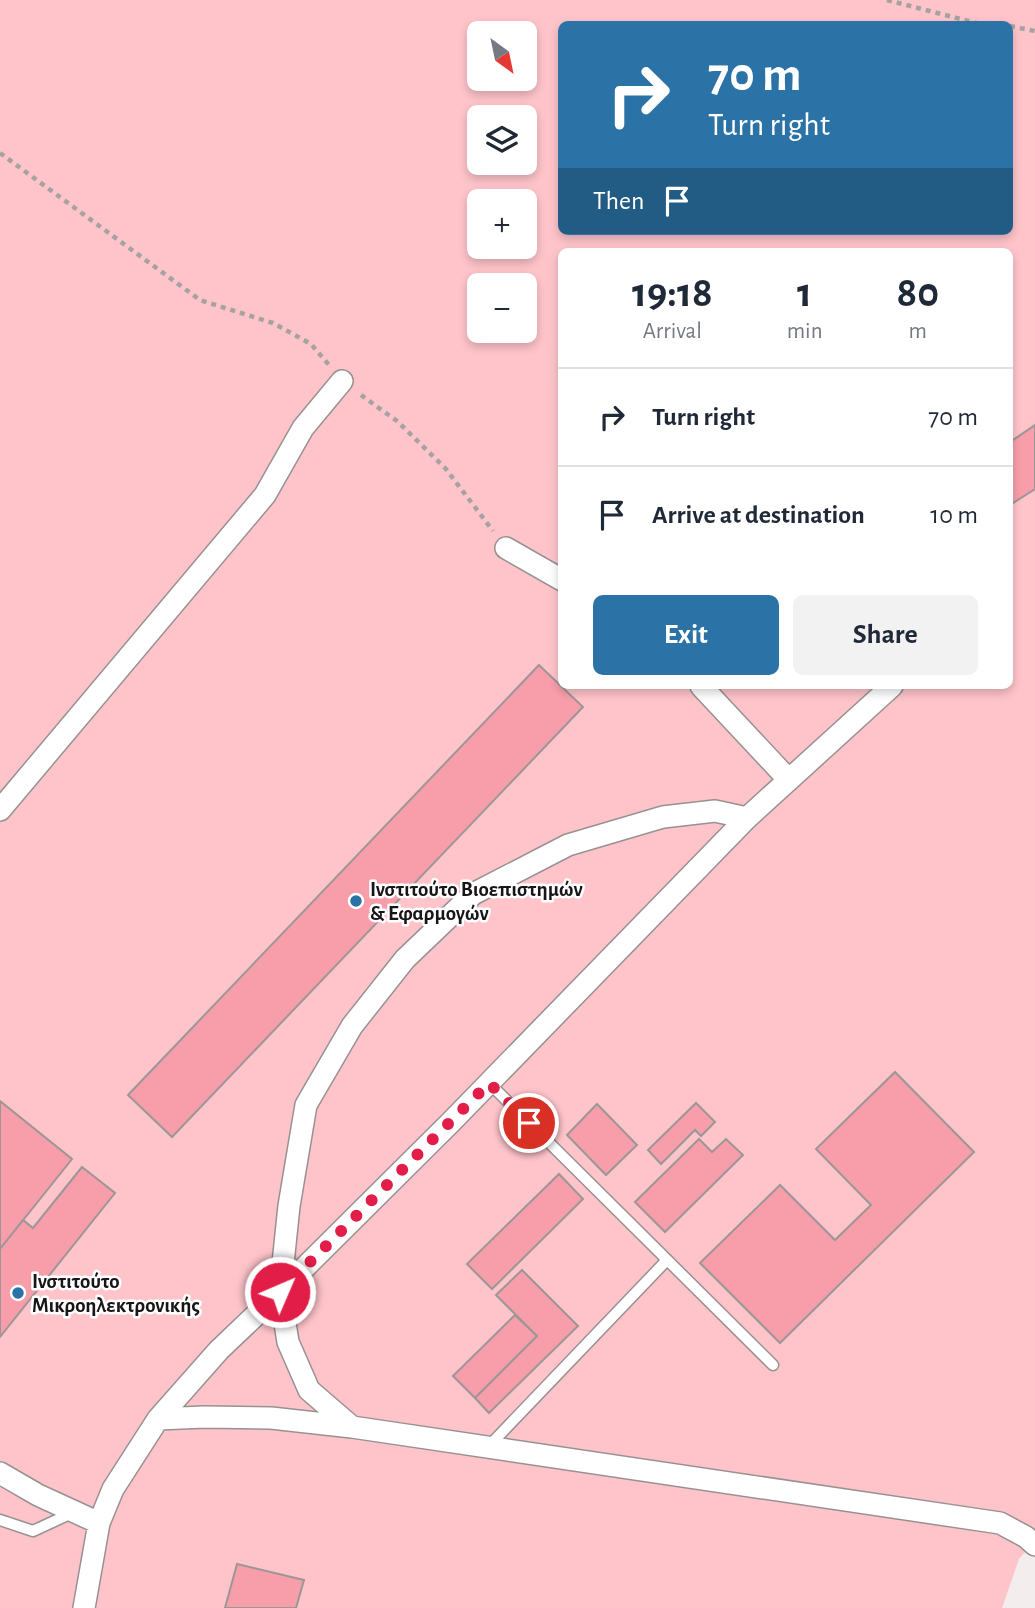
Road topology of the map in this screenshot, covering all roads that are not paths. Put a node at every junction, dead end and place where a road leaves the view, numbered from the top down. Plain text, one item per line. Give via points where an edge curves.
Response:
1 (342, 381) road end
2 (506, 548) road end
3 (558, 578) edge
4 (704, 689) edge
5 (889, 689) edge
6 (788, 779) junction
7 (0, 810) edge
8 (747, 818) junction
9 (489, 1083) junction
10 (667, 1261) junction
11 (280, 1292) junction
12 (773, 1365) dead end
13 (159, 1419) junction
14 (352, 1427) junction
15 (487, 1448) junction
16 (0, 1473) edge
17 (74, 1512) junction
18 (0, 1520) edge
19 (99, 1523) junction
20 (1035, 1545) edge
21 (84, 1608) edge

1 - 7 street via 303,428 265,495
2 - 3 street
4 - 6 street
5 - 6 street
6 - 8 street
8 - 9 street
8 - 11 street via 715,811 663,817 568,845 473,894 405,959 352,1026 306,1105
9 - 10 lane
9 - 11 street
10 - 12 lane
10 - 15 lane
11 - 13 street via 219,1350
11 - 14 street via 288,1342 309,1390
13 - 14 street via 271,1418
13 - 19 street via 113,1489
14 - 15 street
15 - 20 street via 1000,1524
16 - 17 street
17 - 18 lane via 33,1531
17 - 19 street
19 - 21 street

